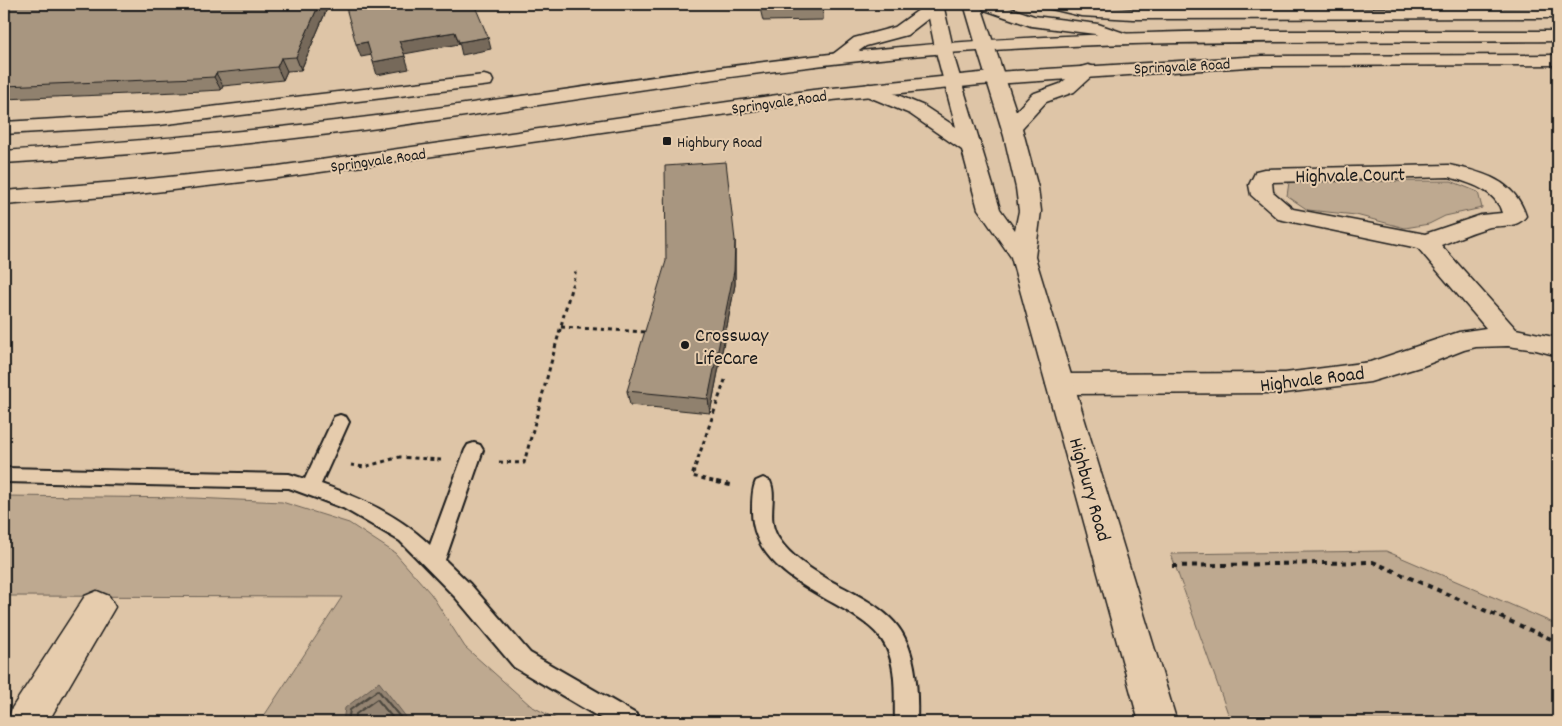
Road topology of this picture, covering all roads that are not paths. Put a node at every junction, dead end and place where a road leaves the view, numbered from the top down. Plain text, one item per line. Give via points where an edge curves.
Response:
1 (972, 4) edge
2 (984, 4) edge
3 (1049, 4) edge
4 (935, 5) edge
5 (1558, 13) edge
6 (1558, 36) edge
7 (1124, 39) junction
8 (985, 45) junction
9 (944, 48) junction
10 (837, 58) junction
11 (1558, 60) edge
12 (1088, 71) junction
13 (996, 78) junction
14 (484, 81) dead end
15 (954, 82) junction
16 (869, 90) junction
17 (4, 128) edge
18 (1011, 128) junction
19 (972, 147) junction
20 (4, 157) edge
21 (4, 198) edge
22 (1426, 242) junction
23 (1024, 257) junction
24 (1508, 337) junction
25 (1558, 347) edge
26 (1060, 384) junction
27 (340, 422) dead end
28 (474, 450) dead end
29 (4, 475) edge
30 (763, 486) road end
31 (310, 488) junction
32 (434, 562) junction
33 (97, 607) dead end
34 (26, 722) edge
35 (628, 722) edge
36 (906, 722) edge
37 (1158, 722) edge

1 - 8 main road, Highbury Road
2 - 7 main road via 1031,21 1098,29
3 - 5 main road via 1133,14
4 - 9 main road, Highbury Road
4 - 10 main road via 901,31 860,42
6 - 7 main road, Springvale Road
7 - 8 main road, Springvale Road
8 - 9 main road, Springvale Road
8 - 13 main road, Highbury Road
9 - 10 main road, Springvale Road
9 - 15 main road, Highbury Road
10 - 20 main road, Springvale Road via 344,126
11 - 12 main road, Springvale Road via 1296,60
12 - 13 main road, Springvale Road
12 - 18 main road via 1066,88 1039,98
13 - 15 main road, Springvale Road
13 - 18 main road, Highbury Road
14 - 17 main road via 159,119
15 - 16 main road, Springvale Road
15 - 19 main road, Highbury Road
16 - 19 main road via 917,110
16 - 21 main road, Springvale Road via 278,172
18 - 23 main road, Highbury Road via 1030,211
19 - 23 main road, Highbury Road via 989,209
22 - 22 main road, Highvale Court via 1286,214 1262,195 1260,185 1264,176 1449,171 1485,181 1514,206 1515,216 1489,220
22 - 24 main road
23 - 26 main road, Highbury Road
24 - 25 main road, Highvale Road
24 - 26 main road, Highvale Road via 1460,341 1370,372 1314,381 1255,385
26 - 37 main road, Highbury Road
27 - 31 lane
28 - 32 lane
29 - 31 lane via 289,481
30 - 36 lane via 765,530 776,551 794,568 877,619 894,638 906,686
31 - 32 lane via 350,502 407,535
32 - 35 lane via 522,660
33 - 34 main road

